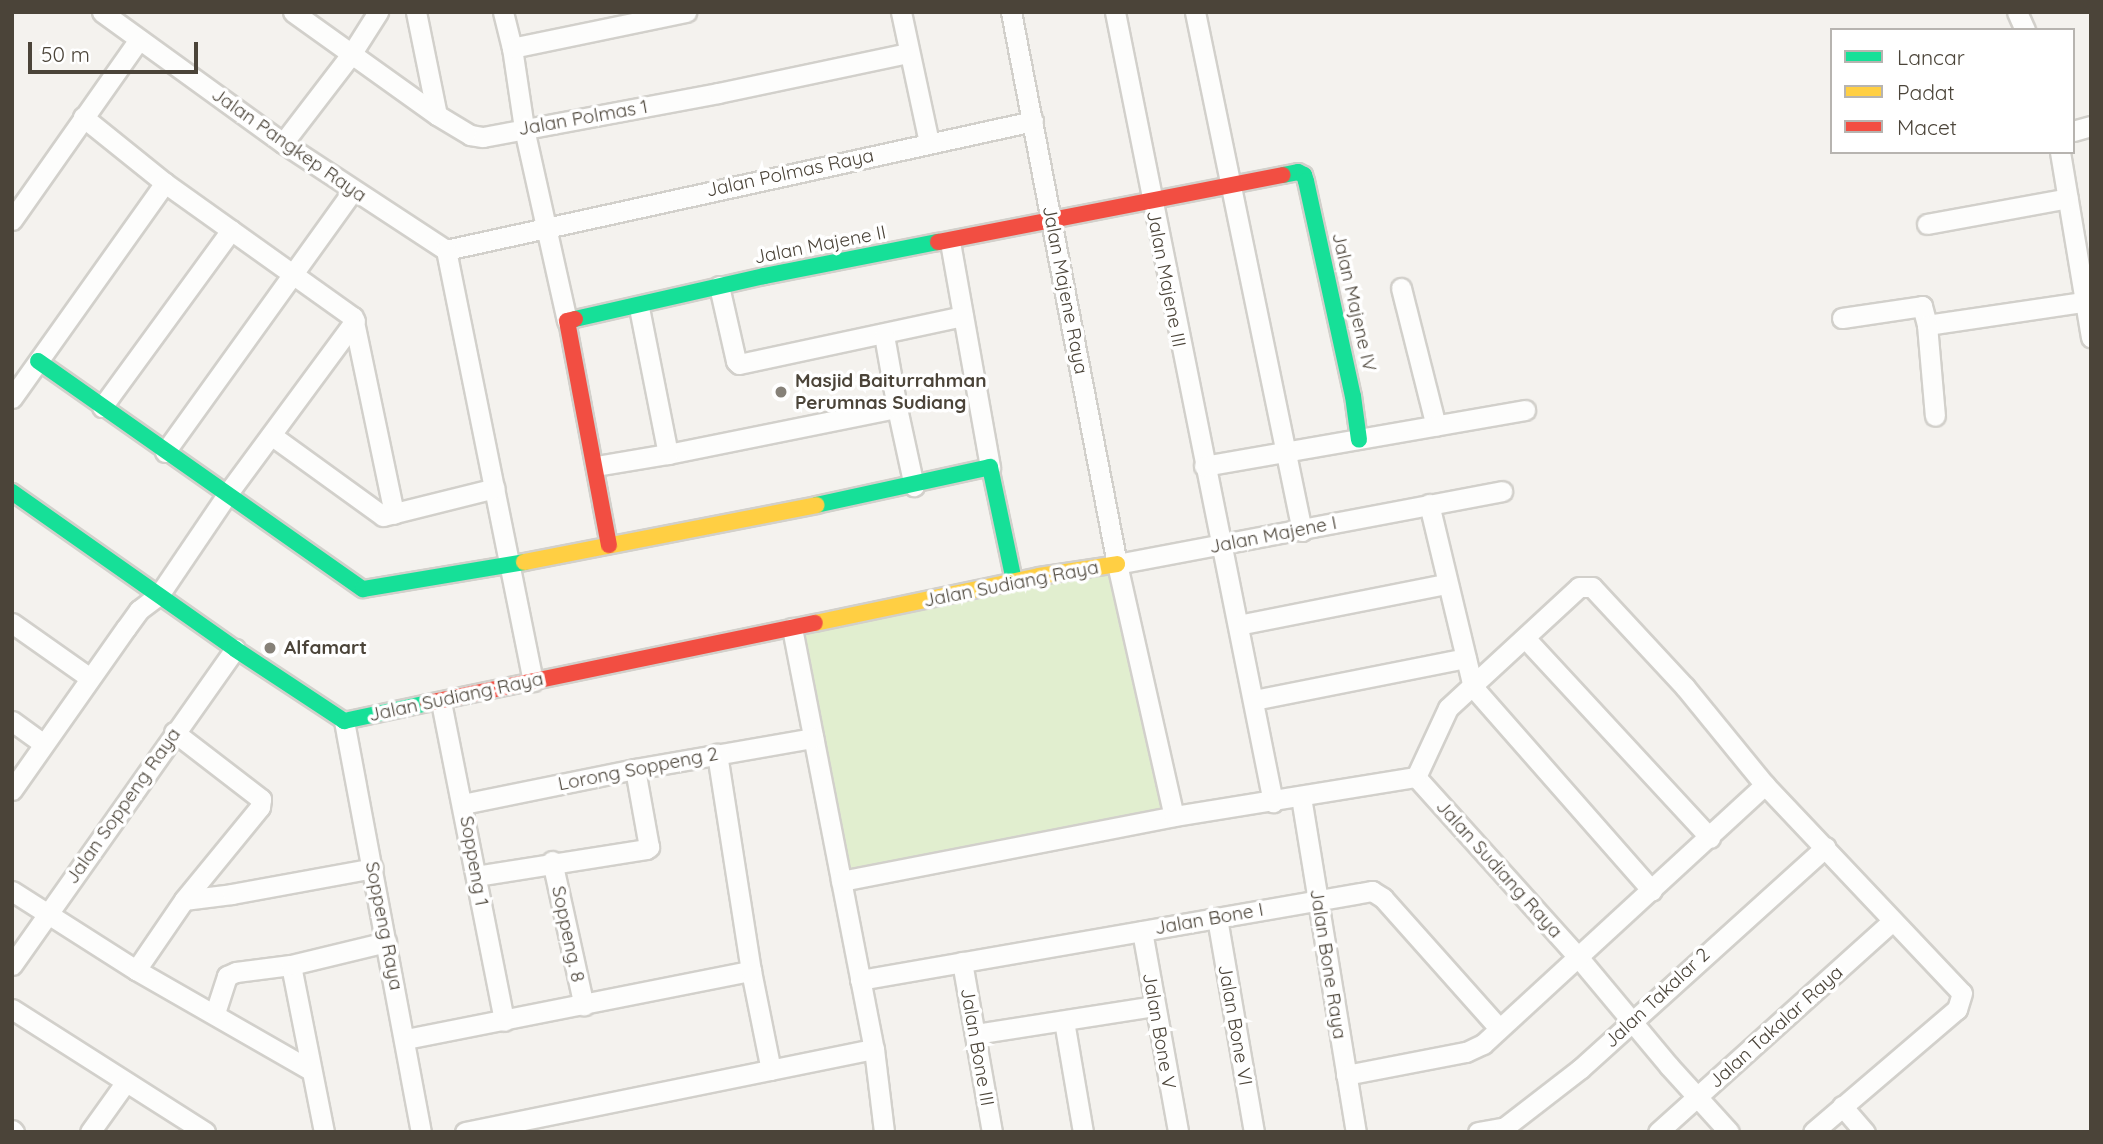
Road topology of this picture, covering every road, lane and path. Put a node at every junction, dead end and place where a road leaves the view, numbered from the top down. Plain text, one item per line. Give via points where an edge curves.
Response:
1 (102, 12) edge
2 (293, 12) edge
3 (378, 12) edge
4 (416, 12) edge
5 (503, 12) edge
6 (686, 12) edge
7 (901, 12) edge
8 (1115, 12) edge
9 (1195, 12) edge
10 (2017, 12) edge
11 (1012, 15) edge
12 (2024, 28) edge
13 (139, 39) junction
14 (512, 48) junction
15 (352, 53) junction
16 (907, 53) junction
17 (438, 115) junction
18 (83, 117) junction
19 (1033, 121) junction
20 (524, 128) junction
21 (283, 143) junction
22 (929, 143) junction
23 (2060, 154) edge
24 (1304, 175) joint
25 (165, 183) junction
26 (1231, 186) junction
27 (353, 190) junction
28 (2067, 198) junction
29 (1150, 200) junction
30 (1051, 219) junction
31 (12, 220) edge
32 (1927, 224) dead end
33 (546, 226) junction
34 (232, 230) junction
35 (950, 242) junction
36 (446, 250) junction
37 (293, 272) junction
38 (719, 286) junction
39 (1401, 288) dead end
40 (2083, 302) junction
41 (639, 307) junction
42 (962, 316) junction
43 (1842, 318) dead end
44 (355, 321) junction
45 (567, 321) junction
46 (1927, 325) junction
47 (884, 335) junction
48 (2091, 337) edge
49 (38, 361) junction
50 (12, 398) edge
51 (102, 407) junction
52 (897, 408) junction
53 (1525, 410) dead end
54 (1935, 416) dead end
55 (1436, 426) junction
56 (271, 435) junction
57 (1360, 440) junction
58 (165, 452) junction
59 (668, 454) junction
60 (1284, 454) junction
61 (1204, 466) junction
62 (596, 467) junction
63 (990, 467) junction
64 (914, 486) junction
65 (495, 488) junction
66 (1502, 491) dead end
67 (12, 492) edge
68 (228, 494) junction
69 (1429, 505) junction
70 (394, 514) junction
71 (1302, 531) junction
72 (609, 545) junction
73 (1219, 545) junction
74 (511, 564) junction
75 (1116, 564) junction
76 (1014, 581) junction
77 (1448, 590) junction
78 (159, 595) junction
79 (12, 623) edge
80 (1238, 625) junction
81 (792, 628) junction
82 (1526, 639) junction
83 (235, 649) junction
84 (1466, 659) junction
85 (90, 678) junction
86 (533, 681) junction
87 (1473, 687) junction
88 (1254, 700) junction
89 (441, 702) junction
90 (12, 721) edge
91 (344, 721) junction
92 (174, 732) junction
93 (813, 738) junction
94 (44, 744) junction
95 (717, 754) junction
96 (635, 769) junction
97 (1416, 777) junction
98 (1765, 785) junction
99 (12, 790) edge
100 (1301, 797) junction
101 (1273, 802) junction
102 (463, 804) junction
103 (1174, 816) junction
104 (1710, 838) junction
105 (1826, 847) junction
106 (552, 862) junction
107 (373, 868) junction
108 (476, 876) junction
109 (841, 881) junction
110 (12, 891) edge
111 (1652, 891) junction
112 (184, 900) junction
113 (1318, 900) junction
114 (48, 914) junction
115 (1216, 918) junction
116 (1892, 921) junction
117 (1142, 931) junction
118 (386, 942) junction
119 (1578, 957) junction
120 (962, 962) junction
121 (12, 965) edge
122 (291, 965) junction
123 (136, 970) junction
124 (751, 971) junction
125 (860, 980) junction
126 (583, 1006) junction
127 (1154, 1006) junction
128 (12, 1009) edge
129 (215, 1013) junction
130 (504, 1021) junction
131 (1063, 1021) junction
132 (1632, 1022) junction
133 (1499, 1028) junction
134 (976, 1034) junction
135 (406, 1039) junction
136 (874, 1049) junction
137 (309, 1069) junction
138 (771, 1070) junction
139 (1346, 1075) junction
140 (125, 1083) junction
141 (1700, 1097) junction
142 (1842, 1107) junction
143 (90, 1132) edge
144 (205, 1132) edge
145 (324, 1132) edge
146 (421, 1132) edge
147 (465, 1132) edge
148 (884, 1132) edge
149 (992, 1132) edge
150 (1083, 1132) edge
151 (1178, 1132) edge
152 (1254, 1132) edge
153 (1356, 1132) edge
154 (1478, 1132) edge
155 (1658, 1132) edge
156 (1729, 1132) edge
157 (1813, 1132) edge
158 (1865, 1132) edge

1 - 13 street, Jalan Pangkep Raya
2 - 15 street, Jalan Polmas 1
3 - 15 street
4 - 17 street
5 - 14 street
6 - 14 street
7 - 16 street
8 - 29 street, Jalan Majene III
9 - 26 street
10 - 12 street
11 - 19 street, Jalan Majene Raya
13 - 18 street
13 - 21 street, Jalan Pangkep Raya
14 - 20 street
15 - 17 street, Jalan Polmas 1
15 - 21 street
16 - 20 street, Jalan Polmas 1
16 - 22 street
17 - 20 street, Jalan Polmas 1 via 470,135 483,137
18 - 25 street
18 - 31 street
19 - 22 street, Jalan Polmas Raya
19 - 30 street, Jalan Majene Raya
20 - 33 street
21 - 27 street, Jalan Pangkep Raya
22 - 33 street, Jalan Polmas Raya
23 - 28 street
24 - 26 street, Jalan Majene II via 1298,172
24 - 57 street, Jalan Majene IV
25 - 34 street
25 - 49 street
26 - 29 street, Jalan Majene II
26 - 60 street
27 - 36 street, Jalan Pangkep Raya
27 - 37 street
28 - 32 street
28 - 40 street
29 - 30 street, Jalan Majene II
29 - 61 street, Jalan Majene III
30 - 35 street, Jalan Majene II
30 - 75 street, Jalan Majene Raya
33 - 36 street, Jalan Polmas Raya
33 - 45 street
34 - 37 street
34 - 51 street
35 - 38 street, Jalan Majene II
35 - 42 street
36 - 65 street
37 - 44 street
37 - 58 street
38 - 41 street, Jalan Majene II
38 - 47 street via 739,364
39 - 55 street
40 - 46 street
40 - 48 street
41 - 45 street, Jalan Majene II
41 - 59 street
42 - 47 street
42 - 63 street
43 - 46 street via 1922,306
44 - 56 street
44 - 70 street
45 - 62 street
46 - 54 street
47 - 52 street
49 - 50 street
49 - 51 street
51 - 58 street
52 - 59 street
52 - 64 street
53 - 55 street
55 - 57 street
56 - 68 street
56 - 70 street via 383,516
57 - 60 street
58 - 68 street
59 - 62 street
60 - 61 street
60 - 71 street
61 - 73 street, Jalan Majene III
62 - 72 street
63 - 64 street
63 - 76 street
64 - 72 street
65 - 70 street
65 - 74 street
66 - 69 street, Jalan Majene I
67 - 78 street, Jalan Sudiang Raya
68 - 74 street via 363,589
68 - 78 street
69 - 71 street, Jalan Majene I
69 - 77 street
71 - 73 street, Jalan Majene I
72 - 74 street
73 - 75 street, Jalan Majene I
73 - 80 street, Jalan Majene III
74 - 86 street
75 - 76 street, Jalan Sudiang Raya
75 - 103 street, Jalan Sudiang Raya
76 - 81 street, Jalan Sudiang Raya
77 - 80 street
77 - 84 street
78 - 83 street, Jalan Sudiang Raya
78 - 85 street via 139,610
79 - 85 street
80 - 88 street, Jalan Majene III
81 - 86 street, Jalan Sudiang Raya
81 - 93 street
82 - 87 street
82 - 98 street via 1579,587 1592,587 1685,687
82 - 104 street
83 - 91 street, Jalan Sudiang Raya
83 - 92 street, Jalan Soppeng Raya
84 - 87 street
84 - 88 street
85 - 94 street
86 - 89 street, Jalan Sudiang Raya
87 - 97 street via 1443,715
87 - 111 street
88 - 101 street, Jalan Majene III
89 - 91 street, Jalan Sudiang Raya
89 - 102 street, Soppeng 1
90 - 94 street
91 - 107 street, Soppeng Raya
92 - 112 street via 261,799 260,807
92 - 114 street, Jalan Soppeng Raya
93 - 95 street, Lorong Soppeng 2
93 - 109 street
94 - 99 street
95 - 96 street, Lorong Soppeng 2
95 - 124 street
96 - 102 street, Lorong Soppeng 2
96 - 106 street via 649,846
97 - 100 street
97 - 119 street, Jalan Sudiang Raya
98 - 104 street
98 - 105 street
100 - 101 street
100 - 113 street, Jalan Bone Raya
101 - 103 street
102 - 108 street, Soppeng 1
103 - 109 street
104 - 111 street
105 - 116 street
105 - 132 street, Jalan Takalar 2
106 - 108 street
106 - 126 street, Soppeng. 8
107 - 112 street
107 - 118 street, Soppeng Raya
108 - 130 street, Soppeng 1
109 - 125 street
110 - 114 street
111 - 119 street
112 - 123 street
113 - 115 street, Jalan Bone I
113 - 133 street, Jalan Bone I via 1376,891
113 - 139 street, Jalan Bone Raya
114 - 121 street, Jalan Soppeng Raya
114 - 123 street
115 - 117 street, Jalan Bone I
115 - 152 street, Jalan Bone VI
116 - 141 street, Jalan Takalar Raya
116 - 142 street via 1962,993 1961,1000 1957,1009
117 - 120 street, Jalan Bone I
117 - 127 street, Jalan Bone V
118 - 122 street
118 - 135 street, Soppeng Raya
119 - 132 street, Jalan Sudiang Raya
119 - 133 street
120 - 125 street, Jalan Bone I
120 - 134 street, Jalan Bone III
122 - 129 street via 227,976
122 - 137 street
123 - 129 street
124 - 126 street
124 - 138 street
125 - 136 street
126 - 130 street
127 - 131 street
127 - 151 street, Jalan Bone V
128 - 140 street
129 - 137 street
130 - 135 street
131 - 134 street
131 - 150 street
132 - 141 street, Jalan Sudiang Raya
132 - 154 street, Jalan Takalar 2 via 1517,1119 1505,1127
133 - 139 street via 1475,1049
134 - 149 street, Jalan Bone III
135 - 146 street, Soppeng Raya
136 - 138 street
136 - 148 street
137 - 145 street
138 - 147 street
139 - 153 street, Jalan Bone Raya
140 - 143 street
140 - 144 street
141 - 155 street, Jalan Takalar Raya
141 - 156 street, Jalan Sudiang Raya
142 - 157 street
142 - 158 street

